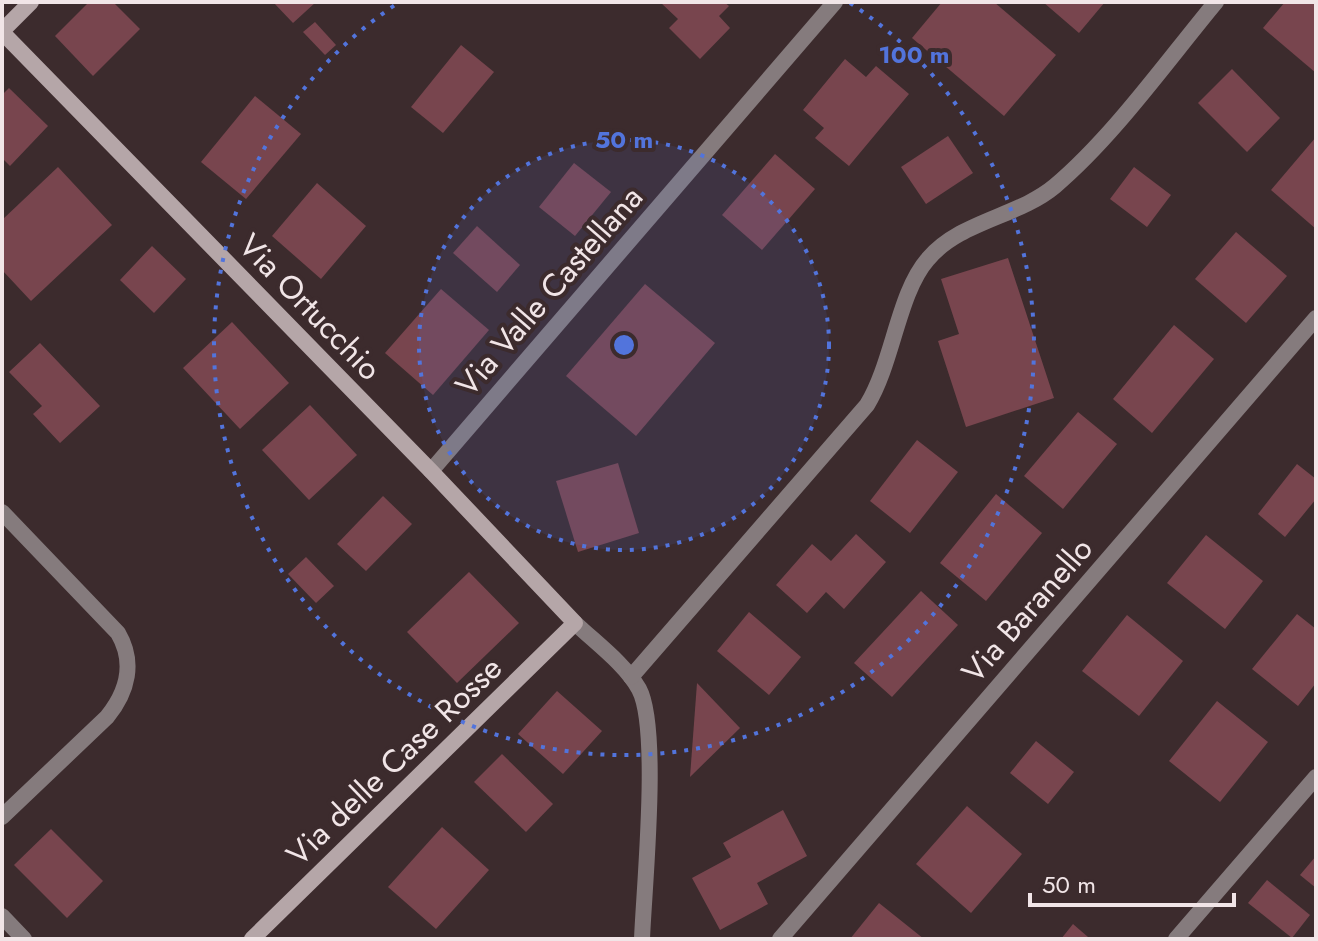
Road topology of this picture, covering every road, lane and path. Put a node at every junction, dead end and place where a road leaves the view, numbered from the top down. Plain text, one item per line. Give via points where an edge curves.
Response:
1 (31, 2) edge
2 (835, 2) edge
3 (1216, 2) edge
4 (2, 31) edge
5 (1316, 318) edge
6 (431, 471) junction
7 (2, 512) edge
8 (575, 623) junction
9 (631, 677) junction
10 (1316, 777) edge
11 (2, 817) edge
12 (2, 916) edge
13 (24, 939) edge
14 (252, 939) edge
15 (642, 939) edge
16 (780, 939) edge
17 (1176, 939) edge

1 - 4 street
2 - 6 street, Via Valle Castellana
3 - 9 street via 1055,185 956,237 928,258 867,405
4 - 6 street, Via Ortucchio
5 - 16 street, Via Baranello
6 - 8 street, Via Ortucchio
7 - 11 street via 112,625 128,657 127,682 115,707
8 - 9 street
8 - 14 street, Via delle Case Rosse
9 - 15 street via 649,716
10 - 17 street
12 - 13 street

